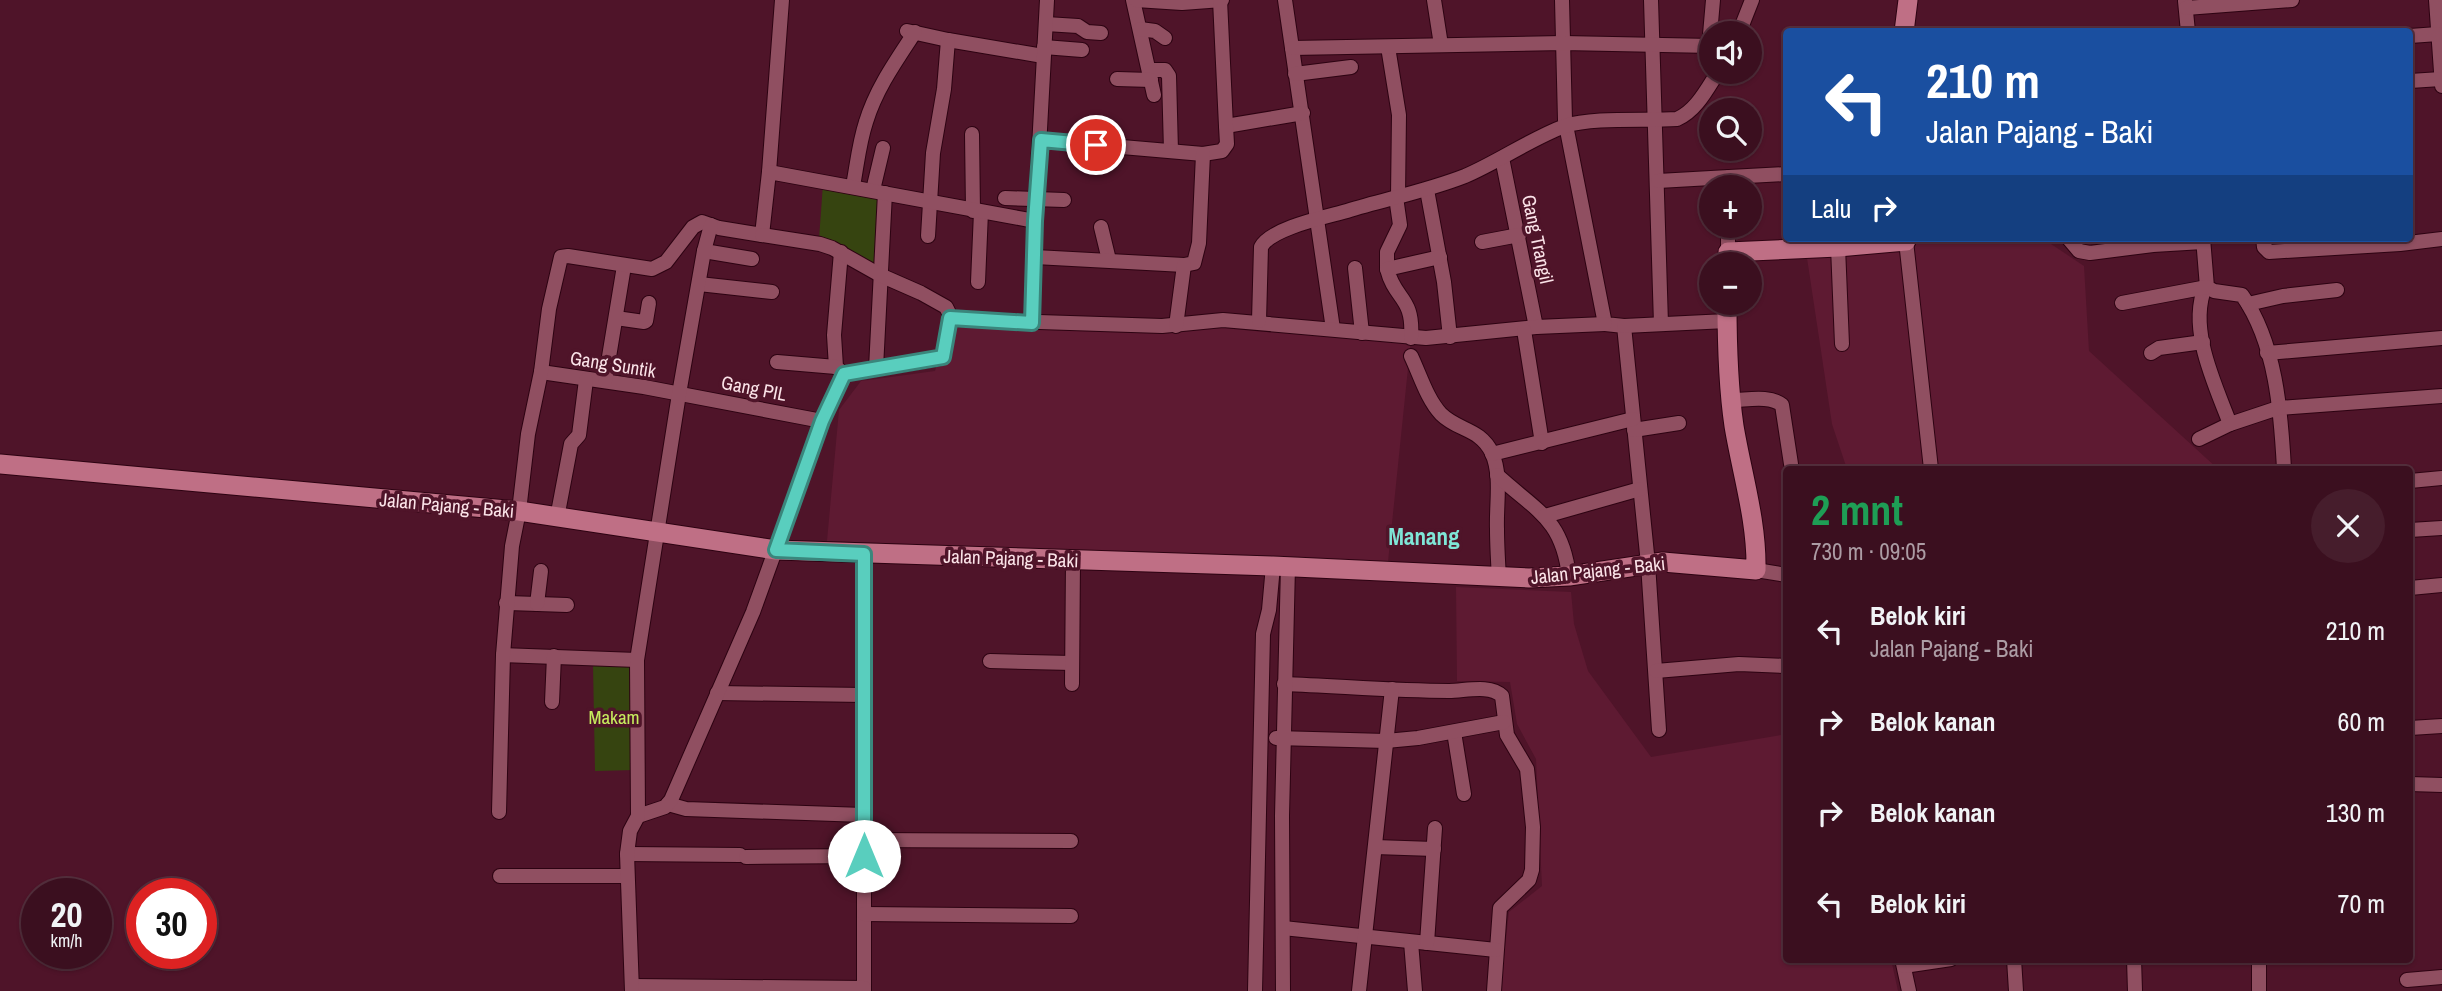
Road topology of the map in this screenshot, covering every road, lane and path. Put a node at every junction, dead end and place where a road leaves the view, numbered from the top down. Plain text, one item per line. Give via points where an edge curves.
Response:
1 (782, 0) edge
2 (1047, 0) edge
3 (1135, 0) edge
4 (1221, 0) edge
5 (1285, 0) edge
6 (1434, 0) edge
7 (1562, 0) edge
8 (1651, 0) edge
9 (1713, 0) edge
10 (1752, 0) edge
11 (1908, 0) edge
12 (2292, 0) edge
13 (2436, 0) edge
14 (1170, 1) edge
15 (2185, 4) edge
16 (1712, 21) edge
17 (1744, 21) edge
18 (1046, 24) junction
19 (1904, 28) edge
20 (2188, 28) edge
21 (1140, 29) junction
22 (2439, 32) edge
23 (1101, 33) dead end
24 (2413, 36) edge
25 (1165, 38) dead end
26 (947, 40) junction
27 (1563, 43) junction
28 (1441, 45) junction
29 (1652, 46) junction
30 (1699, 46) edge
31 (1388, 47) junction
32 (1292, 48) junction
33 (1082, 50) dead end
34 (1043, 51) junction
35 (1351, 67) dead end
36 (1295, 74) junction
37 (1150, 75) junction
38 (1117, 79) dead end
39 (2441, 79) edge
40 (2413, 81) edge
41 (1709, 84) edge
42 (2442, 86) edge
43 (1154, 95) dead end
44 (1303, 113) junction
45 (1654, 121) junction
46 (1565, 123) junction
47 (1226, 126) junction
48 (972, 134) dead end
49 (1041, 140) junction
50 (883, 148) dead end
51 (1171, 151) junction
52 (1203, 154) junction
53 (1502, 158) junction
54 (769, 172) junction
55 (1783, 175) edge
56 (1762, 177) edge
57 (1658, 181) junction
58 (1699, 182) edge
59 (853, 186) junction
60 (1427, 190) junction
61 (879, 192) junction
62 (1398, 193) junction
63 (1005, 198) dead end
64 (1064, 200) dead end
65 (1037, 201) junction
66 (930, 203) junction
67 (977, 211) junction
68 (1318, 219) junction
69 (1035, 221) junction
70 (711, 225) junction
71 (1101, 227) dead end
72 (762, 235) junction
73 (1519, 235) junction
74 (928, 236) dead end
75 (2442, 239) edge
76 (2413, 240) edge
77 (1482, 242) dead end
78 (1887, 242) edge
79 (1906, 242) edge
80 (2071, 242) edge
81 (2183, 242) edge
82 (2203, 242) edge
83 (2263, 242) edge
84 (2354, 242) edge
85 (1802, 244) edge
86 (2307, 244) edge
87 (1838, 247) junction
88 (704, 251) junction
89 (841, 252) junction
90 (1760, 252) edge
91 (1035, 257) junction
92 (1440, 257) junction
93 (752, 259) dead end
94 (1109, 260) junction
95 (624, 265) junction
96 (1184, 265) junction
97 (1355, 268) dead end
98 (1387, 269) junction
99 (880, 275) junction
100 (978, 282) dead end
101 (699, 284) junction
102 (2206, 287) junction
103 (2337, 290) dead end
104 (772, 292) dead end
105 (649, 303) dead end
106 (2122, 303) dead end
107 (2248, 304) junction
108 (1710, 315) edge
109 (1727, 315) edge
110 (616, 317) junction
111 (950, 318) junction
112 (1259, 321) junction
113 (1032, 323) junction
114 (1605, 324) junction
115 (1661, 324) junction
116 (1176, 326) junction
117 (1624, 326) junction
118 (1530, 328) junction
119 (1333, 329) junction
120 (1362, 333) junction
121 (1450, 337) junction
122 (1411, 338) junction
123 (2442, 338) edge
124 (2203, 342) junction
125 (1842, 344) dead end
126 (2151, 353) dead end
127 (2267, 353) junction
128 (1411, 356) dead end
129 (777, 362) dead end
130 (876, 368) junction
131 (840, 370) junction
132 (541, 372) junction
133 (586, 380) junction
134 (605, 381) junction
135 (679, 394) junction
136 (2442, 396) edge
137 (1732, 400) junction
138 (2278, 408) junction
139 (822, 421) junction
140 (1679, 423) dead end
141 (2231, 424) junction
142 (1634, 425) junction
143 (2199, 439) dead end
144 (1542, 443) junction
145 (1492, 453) junction
146 (0, 464) edge
147 (1791, 464) dead end
148 (1931, 466) edge
149 (2284, 466) edge
150 (1497, 475) junction
151 (2442, 478) edge
152 (2413, 481) edge
153 (1640, 489) junction
154 (515, 510) junction
155 (1545, 516) junction
156 (556, 518) junction
157 (2442, 527) edge
158 (2413, 530) edge
159 (657, 533) junction
160 (776, 550) junction
161 (864, 554) junction
162 (1073, 560) junction
163 (1648, 564) junction
164 (1281, 566) junction
165 (1755, 570) junction
166 (541, 571) dead end
167 (1783, 575) edge
168 (1569, 576) junction
169 (1499, 578) junction
170 (2442, 585) edge
171 (2413, 588) edge
172 (506, 604) junction
173 (537, 604) junction
174 (567, 605) dead end
175 (503, 655) junction
176 (554, 656) junction
177 (637, 660) junction
178 (990, 661) dead end
179 (1072, 663) junction
180 (1783, 666) edge
181 (1656, 671) junction
182 (1072, 684) dead end
183 (1284, 684) junction
184 (1392, 689) junction
185 (717, 694) junction
186 (864, 695) junction
187 (552, 702) dead end
188 (1504, 722) junction
189 (2442, 726) edge
190 (2413, 728) edge
191 (1659, 730) dead end
192 (1454, 732) junction
193 (1262, 738) junction
194 (1283, 738) junction
195 (1386, 741) junction
196 (2413, 784) edge
197 (2442, 785) edge
198 (1464, 794) dead end
199 (668, 804) junction
200 (499, 812) dead end
201 (864, 815) junction
202 (638, 816) junction
203 (1435, 828) dead end
204 (864, 840) junction
205 (1072, 841) dead end
206 (1375, 846) junction
207 (1434, 849) junction
208 (627, 854) junction
209 (864, 856) junction
210 (500, 876) dead end
211 (627, 876) junction
212 (1259, 911) junction
213 (864, 914) junction
214 (1071, 916) dead end
215 (1283, 923) junction
216 (1365, 937) junction
217 (1411, 942) junction
218 (1427, 943) junction
219 (1496, 950) junction
220 (1903, 963) edge
221 (2014, 963) edge
222 (2134, 963) edge
223 (2259, 963) edge
224 (2442, 977) edge
225 (2407, 980) dead end
226 (632, 988) edge
227 (864, 990) edge
228 (2013, 990) edge
229 (1255, 991) edge
230 (1283, 991) edge
231 (1359, 991) edge
232 (1415, 991) edge
233 (1494, 991) edge
234 (1909, 991) edge
235 (2135, 991) edge
236 (2259, 991) edge

1 - 54 street
2 - 18 street
3 - 14 street
3 - 21 street
4 - 14 street
4 - 47 street
5 - 32 street
6 - 28 street
7 - 27 street
8 - 29 street
9 - 16 street
10 - 17 street
11 - 19 main road
12 - 15 street
13 - 22 street
15 - 20 street
18 - 23 street
18 - 34 street
21 - 25 street
21 - 37 street
22 - 24 street
22 - 39 street
26 - 34 street
26 - 59 street via 910,31 865,123
26 - 66 street
27 - 28 street
27 - 29 street
27 - 46 street
28 - 31 street
29 - 30 street
29 - 45 street
31 - 32 street
31 - 62 street via 1399,115
32 - 36 street
33 - 34 street
34 - 49 street
35 - 36 street
36 - 44 street
37 - 38 street
37 - 43 street
37 - 51 street via 1165,70 1169,76
39 - 40 street
39 - 42 street
41 - 45 street via 1685,116
44 - 47 street
44 - 68 street
45 - 46 street
45 - 57 street
46 - 53 street
46 - 114 street
47 - 52 street via 1224,149
48 - 67 street
49 - 51 street
49 - 65 street
50 - 61 street
51 - 52 street
52 - 96 street via 1198,253 1194,263
53 - 60 street
53 - 73 street, Gang Trangil
54 - 59 street
54 - 72 street
55 - 56 street
57 - 58 street
57 - 115 street
59 - 61 street
60 - 62 street
60 - 92 street
61 - 66 street
61 - 99 street
62 - 68 street
62 - 98 street via 1400,225 1387,253
63 - 65 street
64 - 65 street
65 - 69 street
66 - 67 street
66 - 74 street
67 - 69 street
67 - 100 street
68 - 112 street via 1264,241
68 - 119 street
69 - 91 street
70 - 72 street
70 - 88 street
70 - 95 street via 693,226 659,267
71 - 94 street
72 - 89 street
73 - 77 street
73 - 118 street, Gang Trangil
75 - 76 street
78 - 87 main road
79 - 148 street
80 - 81 street via 2079,251 2091,253
82 - 102 street
83 - 86 street via 2269,252
84 - 86 street
85 - 87 main road
85 - 90 main road
87 - 125 street
88 - 93 street
88 - 101 street
89 - 99 street
89 - 131 street via 835,323
91 - 94 street
91 - 113 street
92 - 98 street
92 - 121 street
94 - 96 street
95 - 110 street
95 - 132 street via 568,256 560,259
96 - 116 street
97 - 120 street
98 - 122 street via 1409,307
99 - 111 street via 946,307
99 - 130 street
101 - 104 street
101 - 135 street
102 - 106 street
102 - 107 street via 2242,295
102 - 124 street via 2199,307
103 - 107 street
105 - 110 street via 644,323
107 - 127 street
108 - 115 street
109 - 137 main road
110 - 134 street
111 - 113 street
111 - 130 street via 943,357
112 - 116 street via 1213,320
112 - 119 street
113 - 116 street
114 - 117 street
114 - 118 street
115 - 117 street
117 - 142 street
118 - 121 street
118 - 144 street, Gang Trangil
119 - 120 street
120 - 122 street
121 - 122 street
123 - 127 street
124 - 126 street
124 - 141 street
127 - 138 street
128 - 145 street via 1442,415 1475,433
129 - 131 street
130 - 131 street
131 - 139 street
132 - 133 street, Gang Suntik
132 - 154 street
133 - 134 street, Gang Suntik
133 - 156 street via 579,435 571,444
134 - 135 street, Gang Suntik
135 - 139 street, Gang PIL
135 - 159 street
136 - 138 street
137 - 147 street via 1769,399 1783,405
137 - 165 main road via 1752,516
138 - 141 street
138 - 149 street
139 - 160 street
140 - 142 street
141 - 143 street
142 - 144 street
142 - 153 street
144 - 145 street
145 - 150 street
146 - 154 main road, Jalan Pajang - Baki
150 - 155 street
150 - 169 street
151 - 152 street
153 - 155 street
153 - 163 street
154 - 156 main road, Jalan Pajang - Baki
154 - 172 street
155 - 168 street via 1562,542
156 - 159 main road, Jalan Pajang - Baki
157 - 158 street
159 - 160 main road, Jalan Pajang - Baki
159 - 177 street
160 - 161 main road, Jalan Pajang - Baki
160 - 185 street
161 - 162 main road, Jalan Pajang - Baki
161 - 186 street
162 - 164 main road, Jalan Pajang - Baki
162 - 179 street
163 - 165 main road, Jalan Pajang - Baki
163 - 168 main road, Jalan Pajang - Baki
163 - 181 street
164 - 169 main road, Jalan Pajang - Baki
164 - 183 street
164 - 193 street via 1263,634
165 - 167 street
166 - 173 street
168 - 169 main road, Jalan Pajang - Baki
170 - 171 street
172 - 173 street
172 - 175 street
173 - 174 street
175 - 176 street
175 - 200 street
176 - 177 street
176 - 187 street
177 - 202 street
178 - 179 street
179 - 182 street
180 - 181 street via 1740,664
181 - 191 street
183 - 184 street
183 - 194 street
184 - 188 street via 1500,692
184 - 195 street
185 - 186 street
185 - 199 street
186 - 201 street
188 - 192 street
188 - 219 street via 1527,769 1533,857 1529,880 1500,908
189 - 190 street
192 - 195 street
192 - 198 street
193 - 194 street
193 - 212 street
194 - 195 street
194 - 215 street
195 - 206 street
196 - 197 street
199 - 201 street via 686,809
199 - 202 street
201 - 204 street
202 - 208 street via 630,831
203 - 207 street
204 - 205 street
204 - 209 street
206 - 207 street
206 - 216 street
207 - 218 street
208 - 209 street
208 - 211 street
209 - 213 street
210 - 211 street
211 - 226 street
212 - 215 street
212 - 229 street
213 - 214 street
213 - 227 street
215 - 216 street
215 - 230 street
216 - 217 street
216 - 231 street
217 - 218 street
217 - 232 street
218 - 219 street
219 - 233 street
220 - 234 street
221 - 228 street
222 - 235 street
223 - 236 street
224 - 225 street
226 - 227 street

